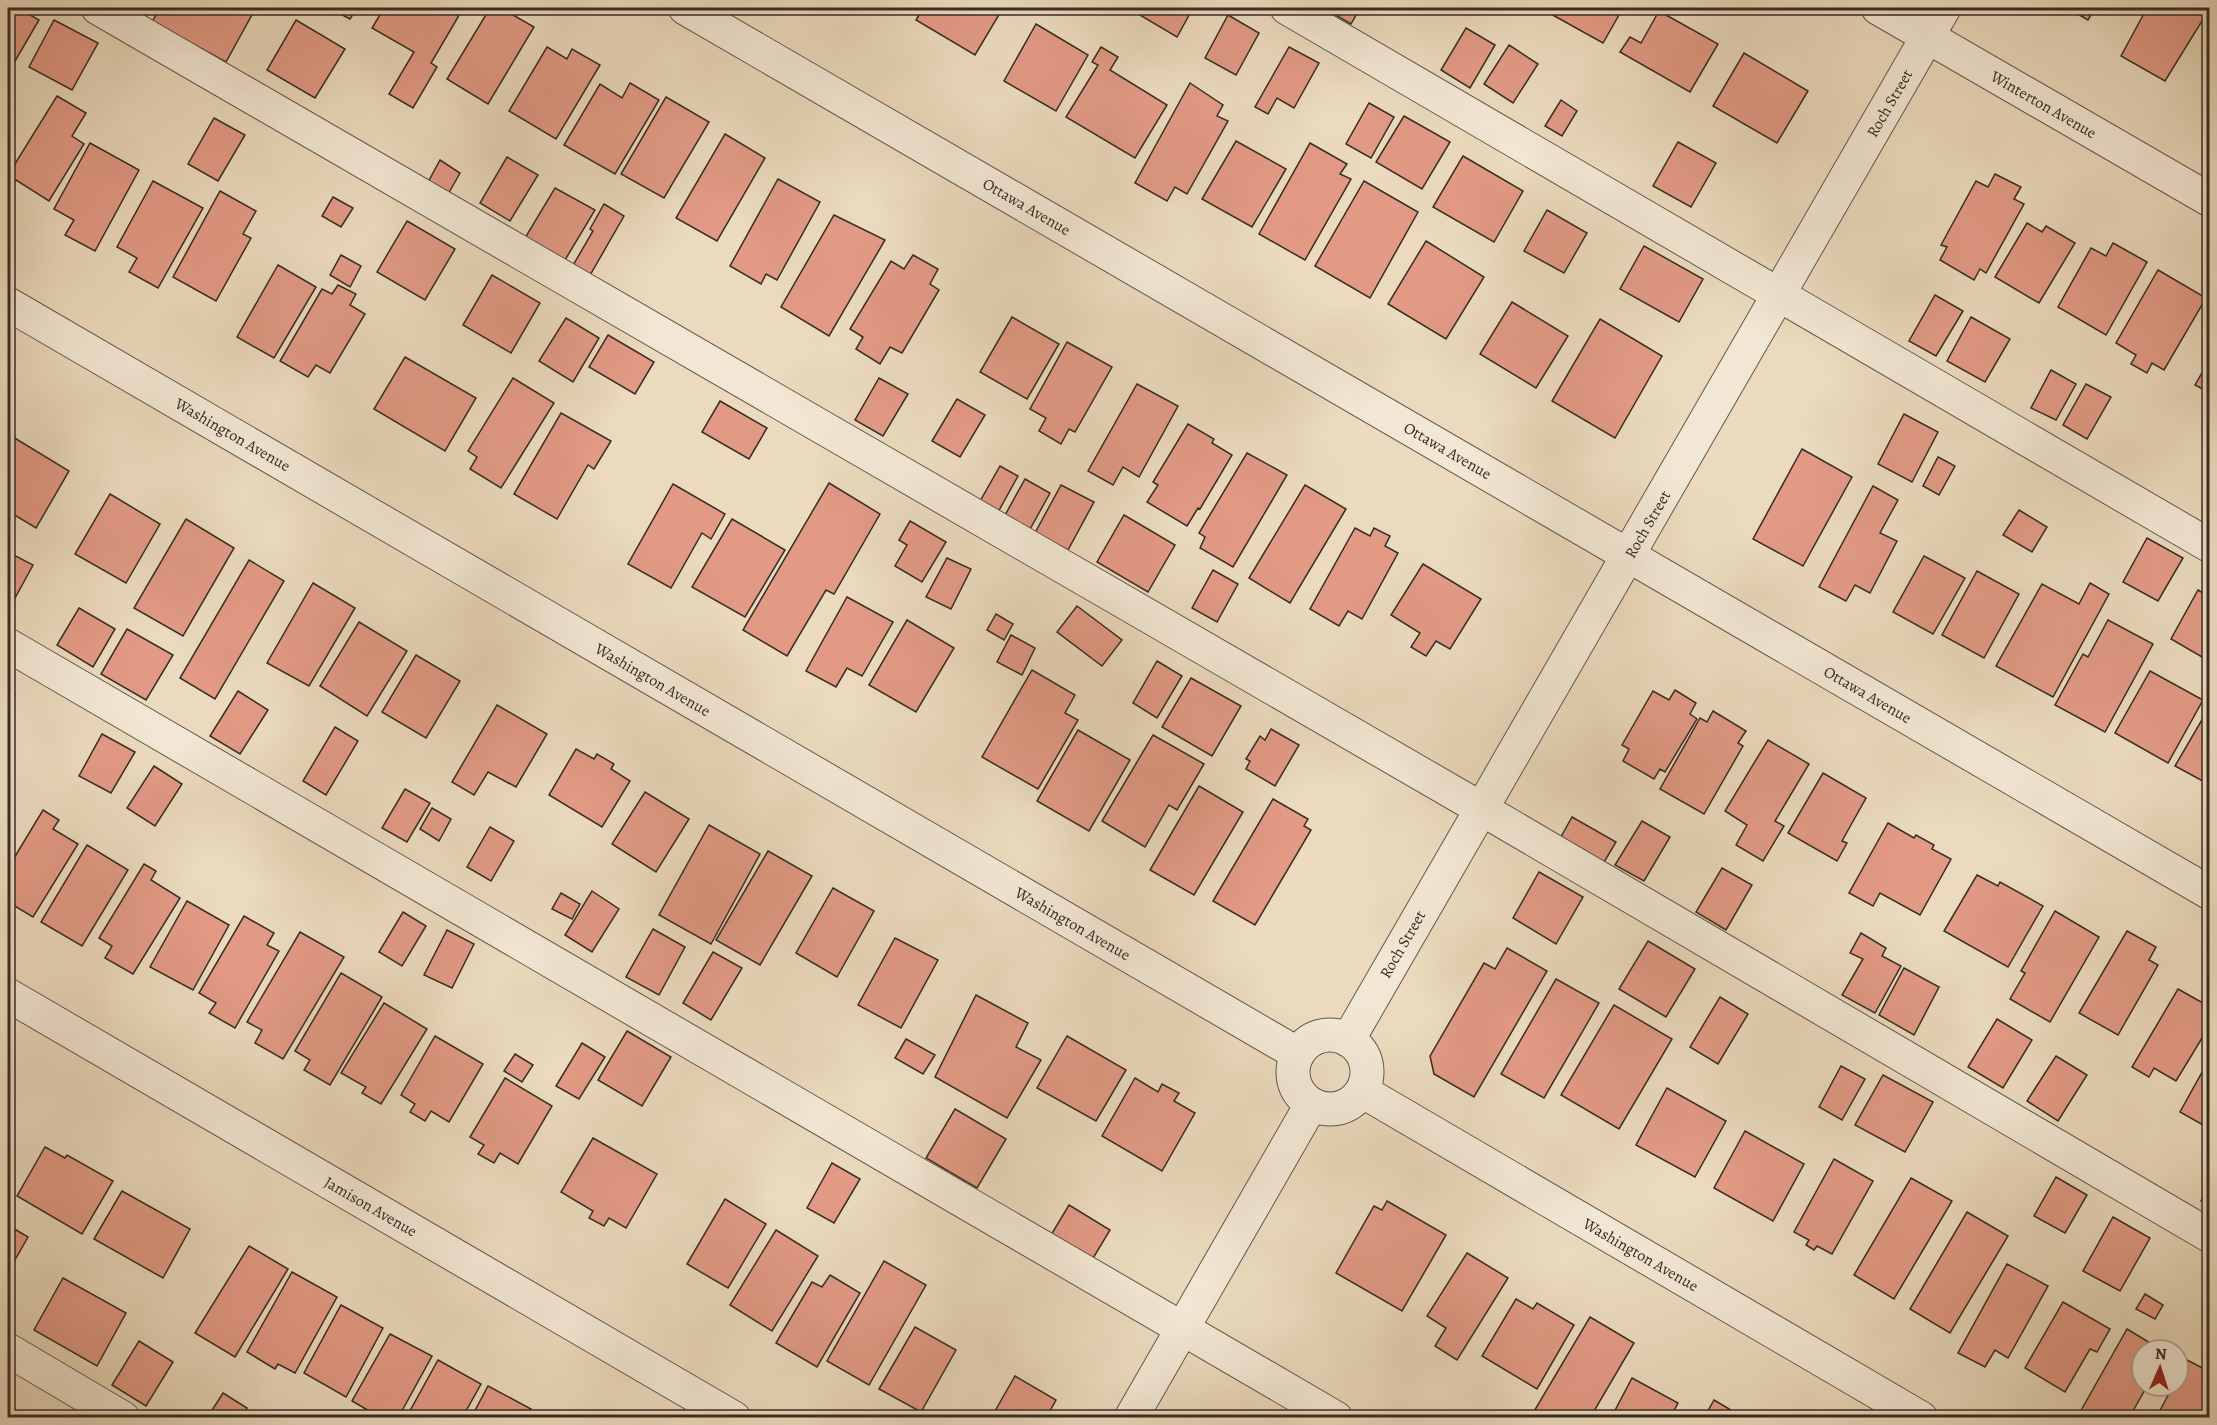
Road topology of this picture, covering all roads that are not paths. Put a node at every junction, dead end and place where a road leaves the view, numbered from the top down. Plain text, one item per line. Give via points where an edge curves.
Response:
1 (98, 8) edge
2 (685, 8) edge
3 (1287, 8) edge
4 (1878, 8) edge
5 (1944, 8) edge
6 (1927, 36) junction
7 (2210, 200) edge
8 (1779, 294) junction
9 (8, 304) edge
10 (2210, 546) edge
11 (1629, 556) junction
12 (8, 645) edge
13 (1480, 808) junction
14 (2210, 893) edge
15 (8, 995) edge
16 (1348, 1040) junction
17 (1298, 1054) junction
18 (1362, 1091) junction
19 (1311, 1105) junction
20 (2210, 1236) edge
21 (1183, 1328) junction
22 (8, 1350) edge
23 (123, 1418) edge
24 (734, 1418) edge
25 (1131, 1418) edge
26 (1336, 1418) edge
27 (1921, 1418) edge

1 - 13 street
2 - 11 street, Ottawa Avenue
3 - 8 street
4 - 6 street, Winterton Avenue
5 - 6 street, Roch Street
6 - 7 street, Winterton Avenue
6 - 8 street, Roch Street
8 - 10 street
8 - 11 street, Roch Street
9 - 17 street, Washington Avenue
11 - 13 street, Roch Street
11 - 14 street, Ottawa Avenue
12 - 21 street
13 - 16 street, Roch Street
13 - 20 street
15 - 24 street, Jamison Avenue
16 - 17 street via 1332,1035 1316,1038
16 - 18 street via 1360,1052 1366,1066
17 - 19 street via 1293,1069 1295,1086
18 - 19 street via 1350,1103 1335,1108
18 - 27 street, Washington Avenue
19 - 21 street
21 - 25 street
21 - 26 street
22 - 23 street

